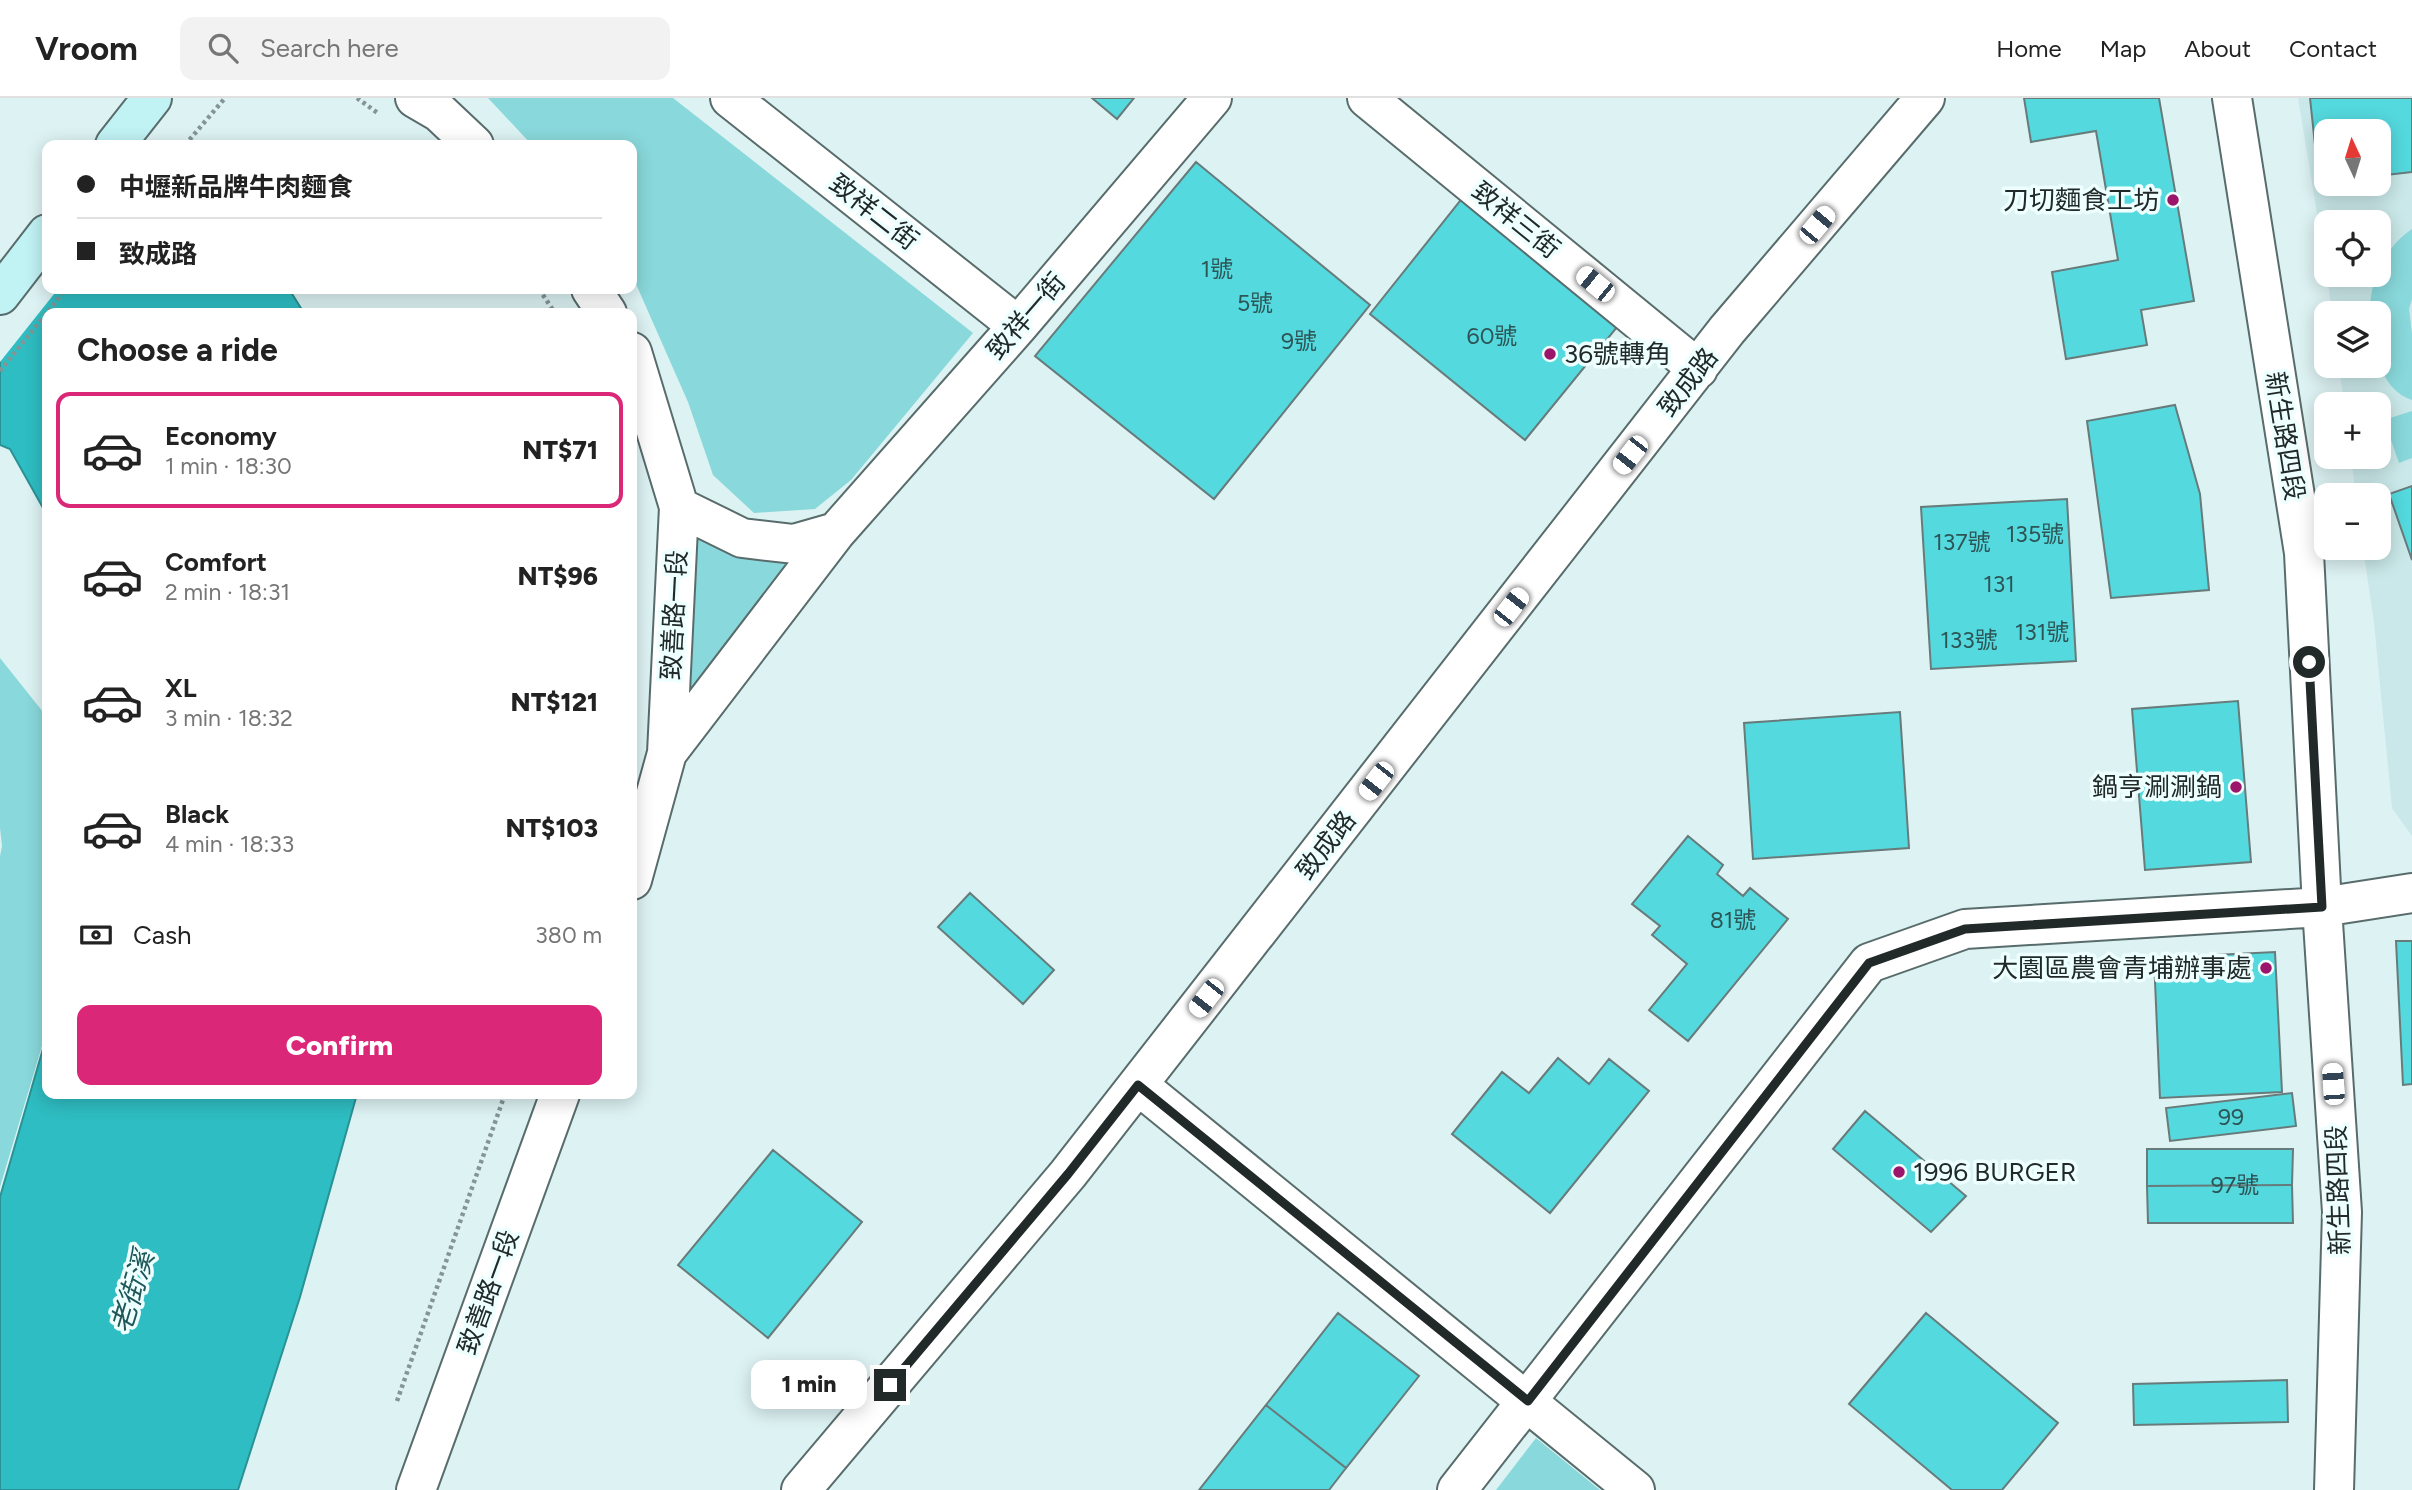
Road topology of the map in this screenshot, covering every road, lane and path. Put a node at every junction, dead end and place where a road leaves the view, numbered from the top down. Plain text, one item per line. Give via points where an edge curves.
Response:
1 (225, 98) edge
2 (415, 98) edge
3 (730, 98) edge
4 (1212, 98) edge
5 (1367, 98) edge
6 (1925, 98) edge
7 (2232, 98) edge
8 (147, 104) edge
9 (120, 140) edge
10 (189, 140) edge
11 (469, 140) edge
12 (42, 240) edge
13 (62, 294) edge
14 (0, 295) edge
15 (51, 308) edge
16 (42, 319) edge
17 (1018, 326) junction
18 (637, 368) edge
19 (1698, 369) junction
20 (0, 371) edge
21 (679, 507) junction
22 (836, 532) junction
23 (667, 753) junction
24 (637, 862) edge
25 (2412, 892) edge
26 (2322, 907) junction
27 (1138, 1085) junction
28 (503, 1099) edge
29 (558, 1099) edge
30 (397, 1401) dead end
31 (1528, 1401) junction
32 (416, 1490) edge
33 (801, 1490) edge
34 (1457, 1490) edge
35 (1635, 1490) edge
36 (2333, 1490) edge

1 - 10 path
2 - 11 street via 439,112
3 - 17 street, 致祥二街
4 - 17 street, 致祥一街
5 - 19 street, 致祥三街
6 - 19 street, 致成路
7 - 26 street, 新生路四段 via 2304,553
8 - 9 street
12 - 14 street
13 - 15 path
16 - 20 path
17 - 22 street, 致祥一街
18 - 21 street, 致善路一段
19 - 27 street, 致成路
21 - 22 street via 742,538 794,544
21 - 23 street, 致善路一段
22 - 23 street, 致祥一街
23 - 24 street, 致善路一段
25 - 26 street
26 - 31 street via 1965,929 1869,963
26 - 36 street, 新生路四段 via 2342,1212
27 - 31 street
27 - 33 street, 致成路
28 - 30 path
29 - 32 street, 致善路一段
31 - 34 street
31 - 35 street

